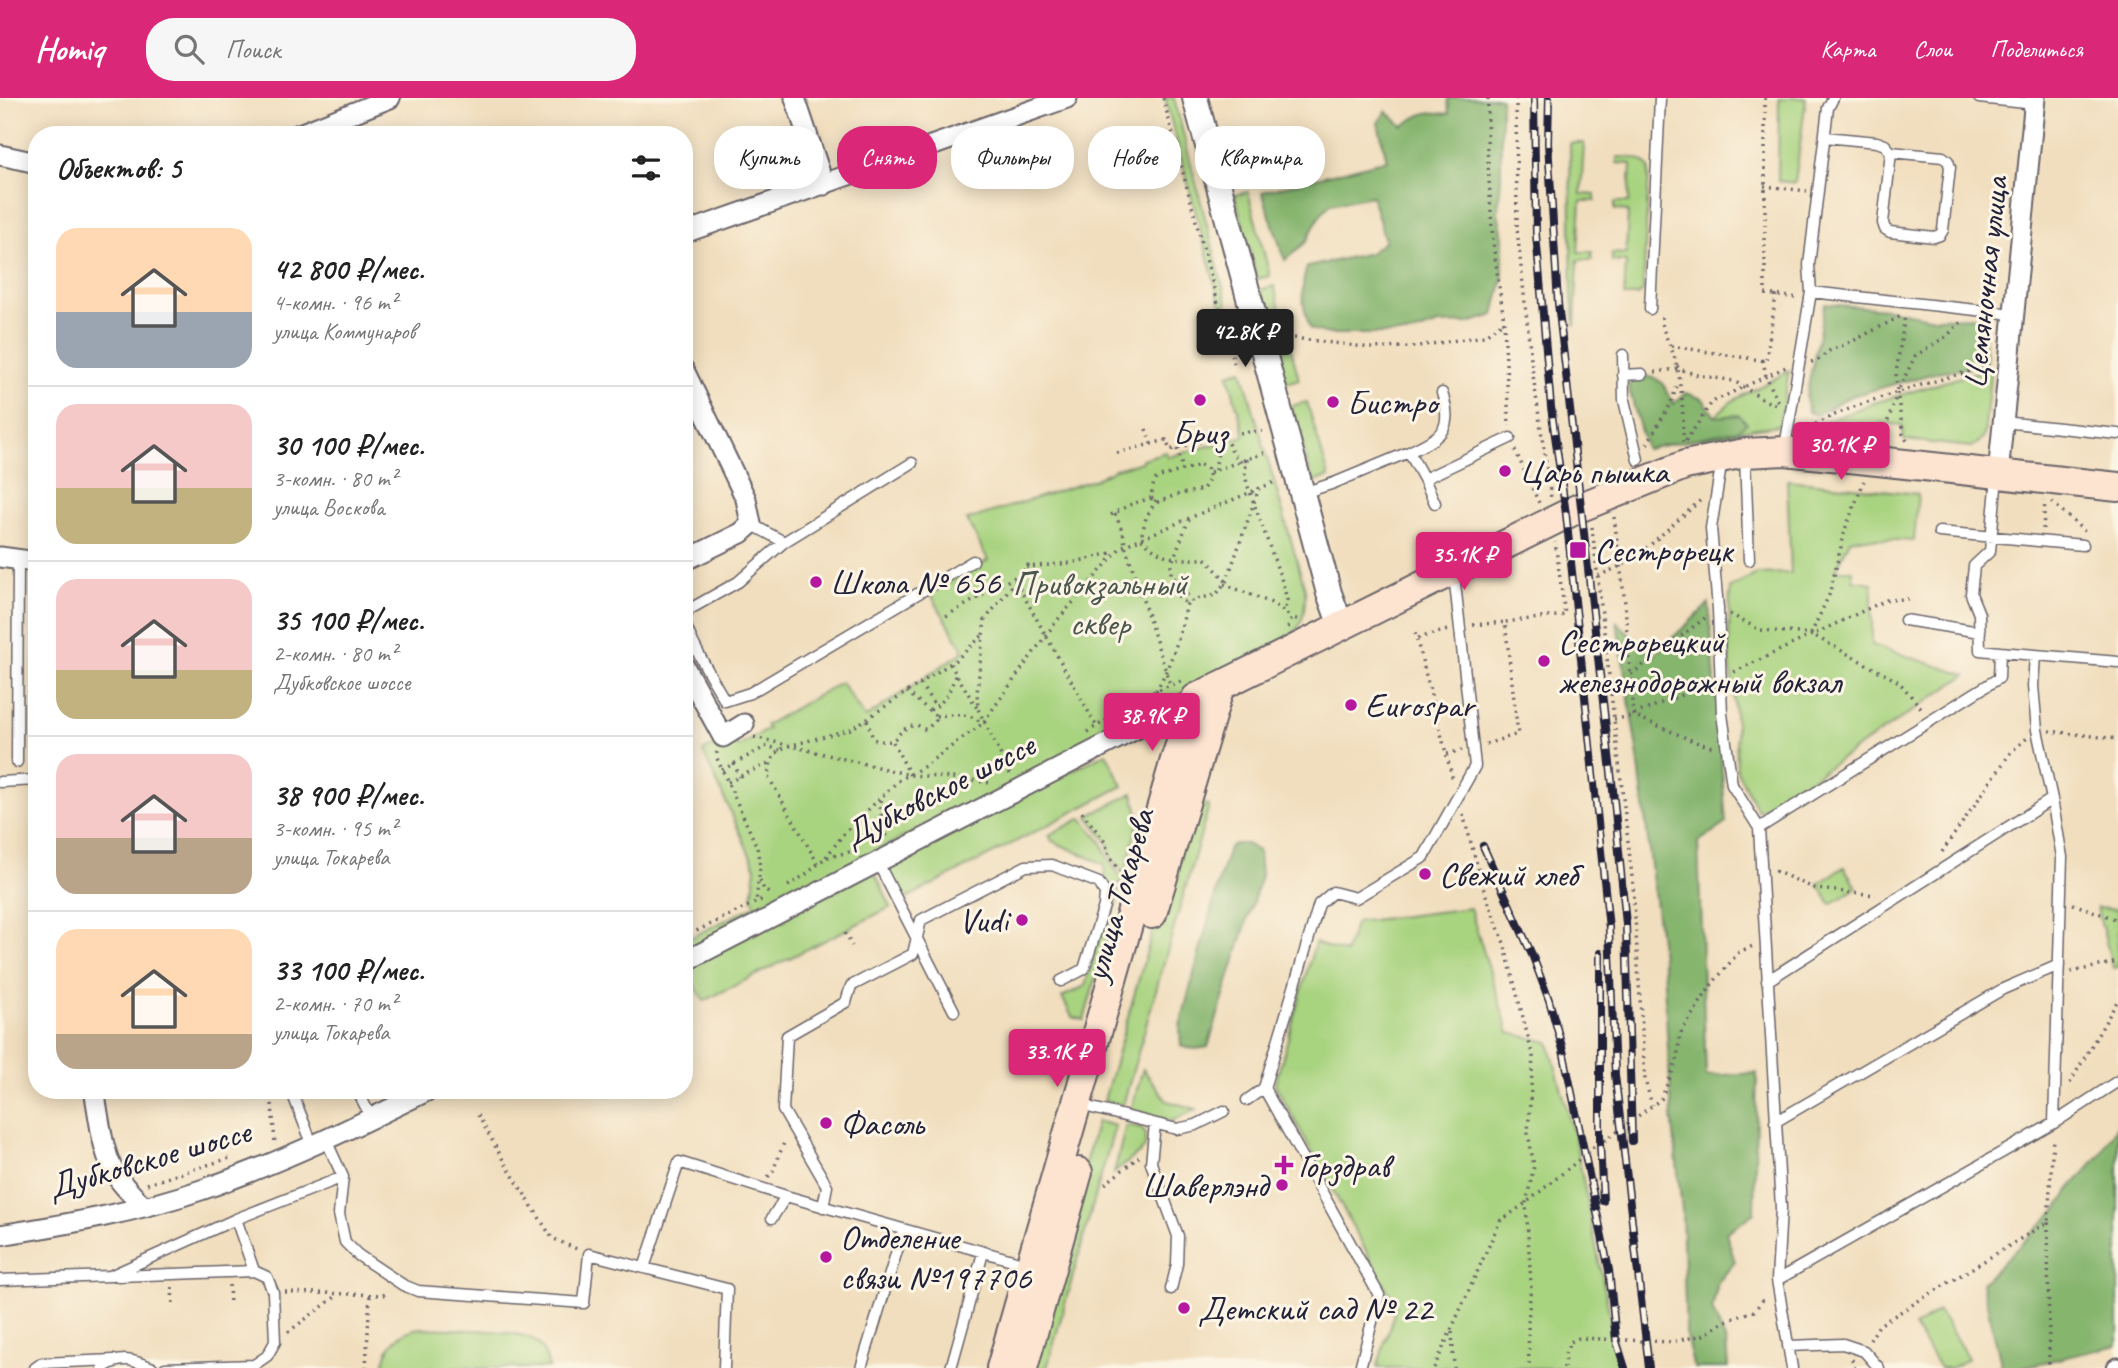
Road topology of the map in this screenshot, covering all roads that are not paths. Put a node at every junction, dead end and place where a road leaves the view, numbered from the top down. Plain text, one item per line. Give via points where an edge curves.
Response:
1 (390, 98) edge
2 (795, 98) edge
3 (1067, 98) edge
4 (1195, 98) edge
5 (1660, 98) edge
6 (1833, 98) edge
7 (1979, 98) edge
8 (2035, 101) edge
9 (320, 126) edge
10 (1825, 137) junction
11 (1891, 152) junction
12 (0, 155) edge
13 (28, 161) edge
14 (824, 185) junction
15 (693, 230) edge
16 (1811, 296) junction
17 (1650, 309) dead end
18 (2013, 314) junction
19 (1623, 355) dead end
20 (1642, 374) road end
21 (1623, 375) junction
22 (693, 389) edge
23 (1442, 393) dead end
24 (2003, 422) junction
25 (2118, 434) edge
26 (1510, 438) road end
27 (1792, 443) junction
28 (1409, 452) junction
29 (1732, 455) junction
30 (1638, 459) road end
31 (912, 463) dead end
32 (1998, 475) junction
33 (1424, 479) junction
34 (2118, 487) edge
35 (1303, 494) junction
36 (1435, 503) dead end
37 (751, 524) junction
38 (1939, 532) dead end
39 (1991, 538) junction
40 (784, 542) junction
41 (2083, 545) dead end
42 (693, 557) edge
43 (18, 560) edge
44 (1749, 560) dead end
45 (973, 562) dead end
46 (1454, 569) junction
47 (693, 608) edge
48 (1905, 620) dead end
49 (1341, 626) junction
50 (1980, 632) junction
51 (693, 641) edge
52 (2000, 652) junction
53 (2035, 655) junction
54 (2118, 662) edge
55 (693, 682) edge
56 (1197, 693) junction
57 (744, 724) road end
58 (17, 762) dead end
59 (28, 780) edge
60 (0, 782) edge
61 (2052, 799) junction
62 (1759, 828) junction
63 (878, 863) junction
64 (916, 938) junction
65 (693, 957) edge
66 (2059, 970) junction
67 (1061, 981) dead end
68 (1767, 981) junction
69 (954, 1011) dead end
70 (2118, 1081) edge
71 (1264, 1088) junction
72 (96, 1099) edge
73 (296, 1099) edge
74 (362, 1099) edge
75 (410, 1099) edge
76 (1247, 1100) dead end
77 (1086, 1107) junction
78 (1224, 1111) dead end
79 (372, 1119) junction
80 (1775, 1122) junction
81 (2054, 1123) junction
82 (1155, 1124) junction
83 (320, 1143) junction
84 (343, 1177) junction
85 (786, 1196) junction
86 (144, 1207) junction
87 (823, 1207) junction
88 (772, 1218) dead end
89 (236, 1219) junction
90 (903, 1231) junction
91 (0, 1235) edge
92 (983, 1253) junction
93 (644, 1268) junction
94 (1041, 1268) junction
95 (254, 1271) junction
96 (110, 1276) junction
97 (0, 1280) edge
98 (1777, 1280) junction
99 (1171, 1289) dead end
100 (1788, 1346) junction
101 (114, 1360) junction
102 (35, 1368) edge
103 (103, 1368) edge
104 (153, 1368) edge
105 (165, 1368) edge
106 (724, 1368) edge
107 (860, 1368) edge
108 (951, 1368) edge
109 (1001, 1368) edge
110 (1023, 1368) edge
111 (1360, 1368) edge
112 (1792, 1368) edge
113 (1879, 1368) edge

1 - 9 street
2 - 14 street
3 - 14 street
4 - 35 street
5 - 17 lane
6 - 10 lane
7 - 8 lane
8 - 18 street, Цемяночная улица
10 - 11 lane via 1877,142
10 - 16 lane via 1808,265
11 - 11 lane via 1885,229 1940,235 1948,161
12 - 13 street
14 - 15 street
16 - 18 lane
16 - 27 lane via 1789,421
18 - 24 street, Цемяночная улица
19 - 21 lane
20 - 21 lane
21 - 30 lane
22 - 37 street via 746,499
23 - 28 lane via 1448,416 1444,429
24 - 25 lane
24 - 32 street, Цемяночная улица
26 - 33 lane
27 - 29 main road, Дубковское шоссе
27 - 32 main road, Дубковское шоссе
28 - 33 lane
28 - 35 lane
29 - 44 lane
29 - 46 main road, Дубковское шоссе via 1685,466 1553,515
29 - 62 lane via 1720,472 1711,528 1722,714 1732,785
31 - 40 lane
32 - 34 main road, Дубковское шоссе
32 - 39 lane
33 - 36 lane
35 - 49 street
37 - 40 lane
37 - 42 street
38 - 39 lane
39 - 41 lane
39 - 50 lane via 1990,551 1974,566 1971,594
40 - 47 lane via 738,583
43 - 58 lane
45 - 51 lane via 750,693 725,701
46 - 49 main road, Дубковское шоссе
46 - 71 lane via 1475,766 1424,857 1356,898 1333,892 1319,904
48 - 50 lane
49 - 56 main road, Дубковское шоссе
50 - 52 lane via 1980,650
52 - 53 lane
52 - 62 lane via 1999,678
53 - 54 lane
53 - 61 lane via 2037,730
55 - 57 street via 723,737
56 - 63 street, Дубковское шоссе
56 - 77 main road, улица Токарева via 1175,760
59 - 60 lane
61 - 66 lane via 2062,857
61 - 68 lane
62 - 68 lane
63 - 64 lane
63 - 65 street, Дубковское шоссе
64 - 67 lane via 921,920 1026,866 1052,864 1099,883 1105,893 1084,969
64 - 69 lane
64 - 87 lane via 914,954 851,986 846,1002 787,1036 783,1110 827,1186
66 - 80 lane via 2003,989
66 - 81 lane
68 - 80 lane
70 - 81 lane
71 - 76 lane
71 - 111 lane via 1379,1295
72 - 86 street via 112,1168
73 - 83 lane
74 - 79 lane
75 - 79 street, Дубковское шоссе
77 - 82 lane
77 - 94 main road, улица Токарева
78 - 82 lane via 1177,1129
79 - 83 street, Дубковское шоссе
80 - 98 lane via 1781,1208
81 - 98 lane
82 - 99 lane via 1151,1163 1178,1236
83 - 84 lane
83 - 86 street, Дубковское шоссе
84 - 89 lane
84 - 93 lane via 340,1223 345,1242 358,1255 418,1291 584,1303 589,1254
85 - 87 lane
85 - 88 lane
85 - 93 lane via 679,1162
86 - 91 street, Дубковское шоссе
87 - 90 lane
89 - 95 lane
89 - 96 lane
90 - 92 lane
90 - 107 lane
92 - 94 lane
92 - 108 lane
93 - 106 lane via 727,1289
94 - 109 main road, улица Токарева
94 - 110 main road, улица Токарева
95 - 96 lane
95 - 105 lane via 267,1277 273,1292 275,1342 267,1356 254,1365
96 - 97 lane
98 - 100 lane
100 - 112 lane
100 - 113 lane via 1843,1344 1864,1351
101 - 102 lane via 42,1363
101 - 103 lane
101 - 104 lane via 134,1360

